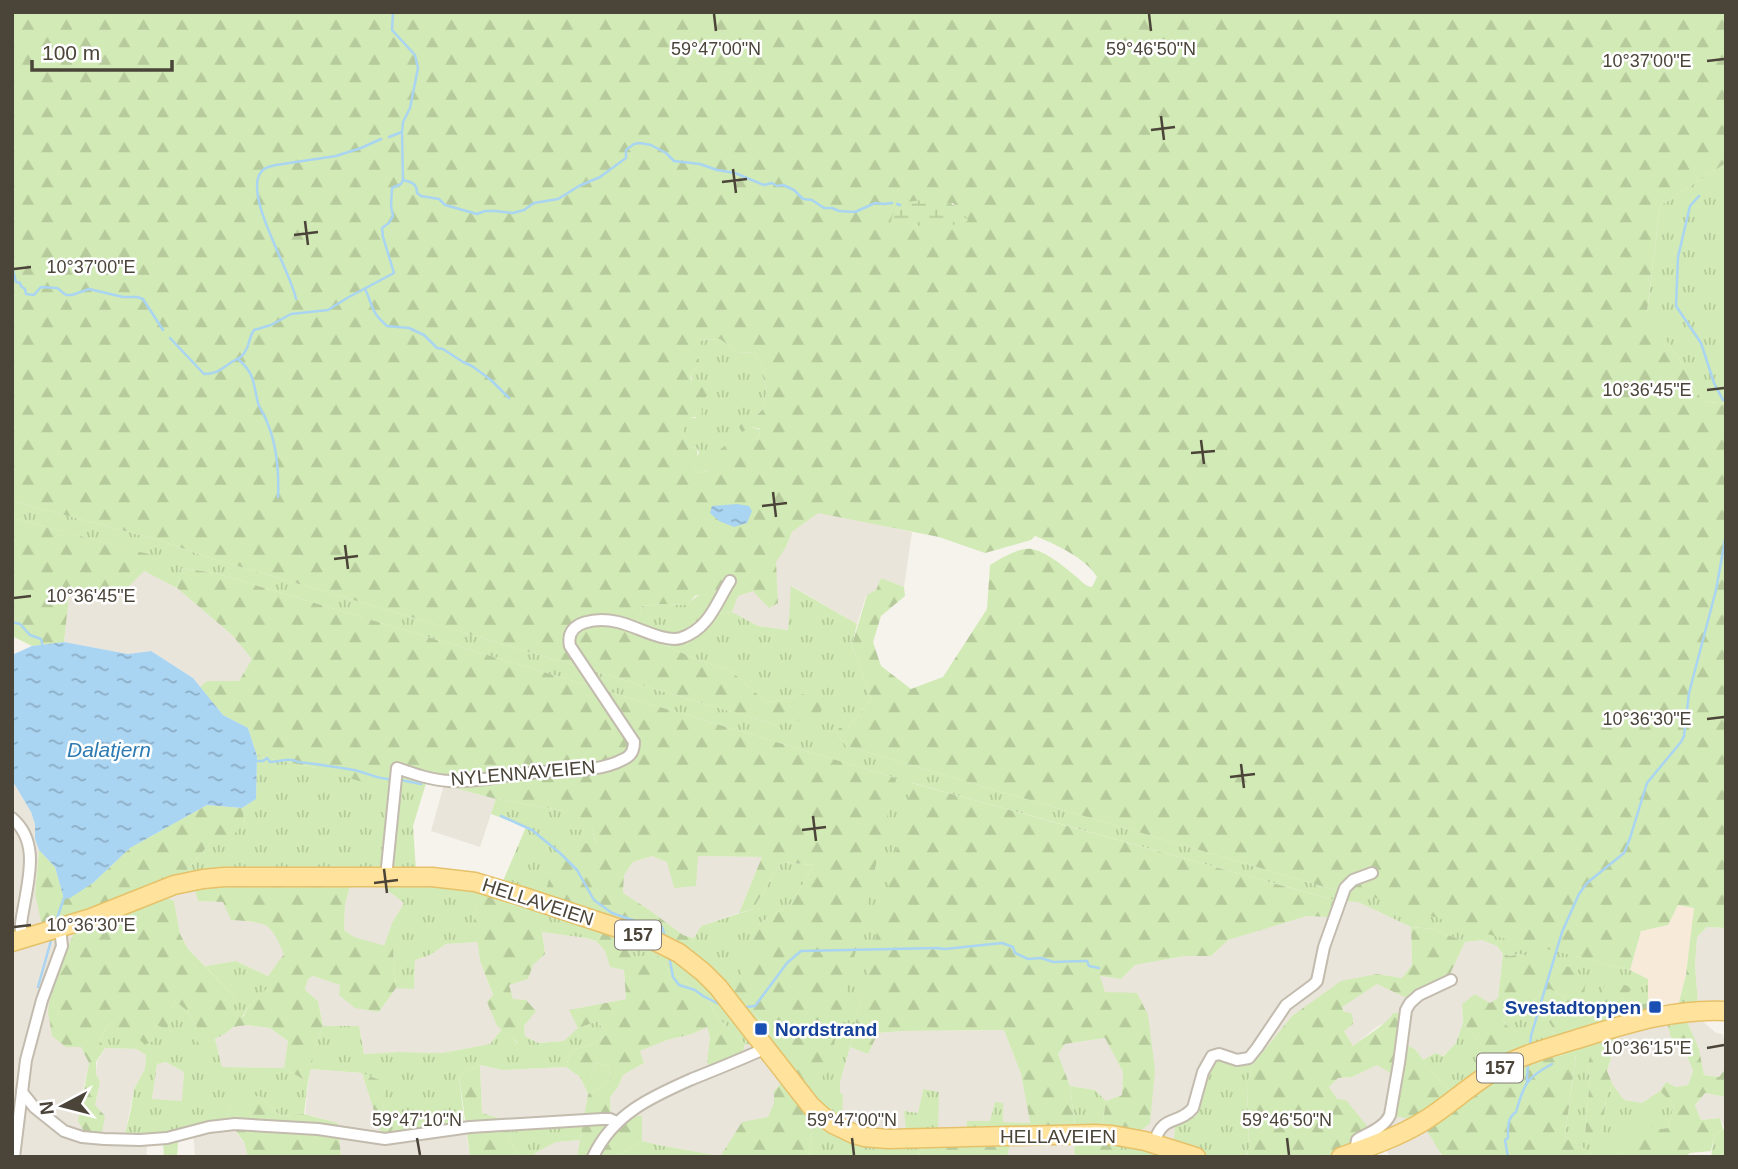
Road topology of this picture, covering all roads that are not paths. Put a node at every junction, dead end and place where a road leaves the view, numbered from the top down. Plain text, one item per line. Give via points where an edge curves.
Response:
1 (730, 581) dead end
2 (12, 818) edge
3 (1371, 873) dead end
4 (386, 877) junction
5 (60, 928) junction
6 (17, 941) edge
7 (1451, 980) dead end
8 (1726, 1010) edge
9 (766, 1048) junction
10 (22, 1092) junction
11 (617, 1122) junction
12 (1154, 1143) junction
13 (1349, 1154) edge
14 (14, 1157) edge
15 (593, 1157) edge
16 (1196, 1157) edge

1 - 4 street, NYLENNAVEIEN via 705,622 680,638 612,621 581,623 572,630 570,646 634,742 626,759 605,766 469,781 436,780 397,768
2 - 6 street via 27,839 30,854
3 - 12 street via 1345,888 1317,981 1286,1004 1249,1058 1212,1056 1190,1113 1164,1124
4 - 5 main road, HELLAVEIEN / 157 via 203,879 160,890
4 - 9 main road, HELLAVEIEN / 157 via 475,882 658,942 703,972
5 - 6 main road, HELLAVEIEN / 157
5 - 10 street via 62,946 42,1000
7 - 13 street via 1410,1003 1390,1115 1380,1127 1357,1140
8 - 13 main road, 157 via 1675,1014 1608,1030 1514,1061 1423,1122
9 - 11 street via 657,1094
9 - 12 main road, HELLAVEIEN / 157 via 811,1106 833,1124 864,1137 1095,1134
10 - 11 street via 64,1131 104,1139 154,1140 235,1124 385,1139 488,1125
10 - 14 street
11 - 15 street
12 - 16 main road, HELLAVEIEN / 157

